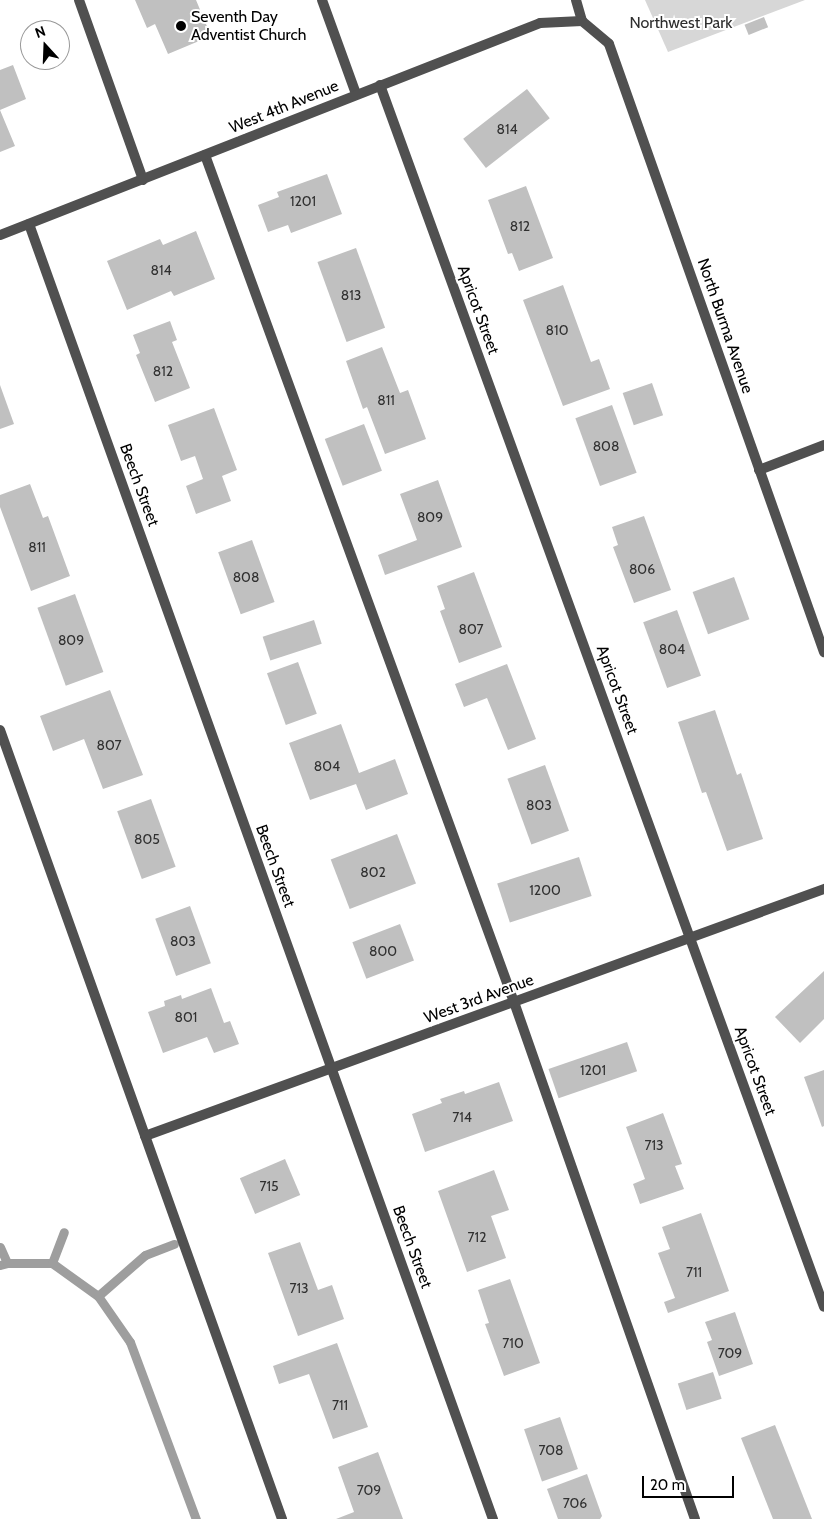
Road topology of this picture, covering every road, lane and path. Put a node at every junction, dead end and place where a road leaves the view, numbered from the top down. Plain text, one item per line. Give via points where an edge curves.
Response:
1 (79, 0) edge
2 (322, 0) edge
3 (576, 0) edge
4 (582, 21) junction
5 (380, 85) junction
6 (356, 94) junction
7 (205, 155) junction
8 (143, 180) junction
9 (29, 224) junction
10 (0, 235) edge
11 (824, 445) edge
12 (760, 470) junction
13 (824, 652) edge
14 (0, 730) edge
15 (824, 890) edge
16 (691, 938) junction
17 (514, 1002) junction
18 (332, 1068) junction
19 (144, 1136) junction
20 (824, 1307) edge
21 (282, 1519) edge
22 (493, 1519) edge
23 (695, 1519) edge

1 - 8 street
2 - 6 street
3 - 4 street
4 - 5 street, West 4th Avenue via 540,23
4 - 12 street, North Burma Avenue via 609,44
5 - 6 street, West 4th Avenue
5 - 16 street, Apricot Street
6 - 7 street, West 4th Avenue
7 - 8 street, West 4th Avenue
7 - 17 street
8 - 9 street, West 4th Avenue
9 - 10 street, West 4th Avenue
9 - 18 street, Beech Street
11 - 12 street
12 - 13 street, North Burma Avenue
14 - 19 street
15 - 16 street, West 3rd Avenue
16 - 17 street, West 3rd Avenue
16 - 20 street, Apricot Street
17 - 18 street, West 3rd Avenue
17 - 23 street
18 - 19 street, West 3rd Avenue
18 - 22 street, Beech Street
19 - 21 street

